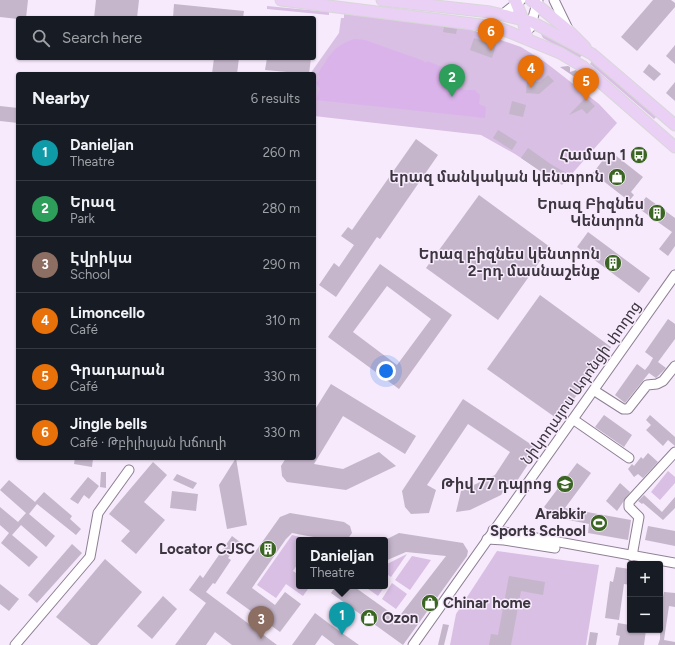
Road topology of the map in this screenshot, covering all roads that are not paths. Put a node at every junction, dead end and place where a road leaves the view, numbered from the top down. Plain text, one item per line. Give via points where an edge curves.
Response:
1 (281, 0) edge
2 (382, 0) edge
3 (554, 0) edge
4 (516, 1) edge
5 (535, 2) edge
6 (502, 14) junction
7 (527, 21) junction
8 (570, 32) junction
9 (527, 38) junction
10 (592, 54) junction
11 (582, 66) junction
12 (664, 115) junction
13 (675, 125) edge
14 (653, 127) junction
15 (675, 147) edge
16 (675, 275) edge
17 (675, 284) edge
18 (675, 366) edge
19 (598, 393) junction
20 (577, 422) junction
21 (675, 452) edge
22 (629, 458) dead end
23 (129, 470) dead end
24 (493, 535) junction
25 (632, 556) junction
26 (634, 561) edge
27 (675, 563) edge
28 (663, 566) edge
29 (675, 568) edge
30 (15, 645) edge
31 (413, 645) edge
32 (418, 645) edge

1 - 9 main road via 488,25
2 - 6 main road
3 - 8 street
4 - 6 main road
4 - 7 main road
5 - 7 street
5 - 8 main road
6 - 7 main road
7 - 9 main road
7 - 10 main road
8 - 10 main road
9 - 11 main road
10 - 11 main road
10 - 12 main road
11 - 14 main road
12 - 13 main road
12 - 14 main road
14 - 15 main road
16 - 24 street, Նիկողայոս Ադոնցի փողոց
17 - 19 street, Նիկողայոս Ադոնցի փողոց
18 - 19 street via 663,382 647,385 628,409 623,409
19 - 20 street, Նիկողայոս Ադոնցի փողոց
20 - 22 street
20 - 24 street, Նիկողայոս Ադոնցի փողոց
21 - 25 street via 629,502 629,507 639,517
23 - 30 street via 98,513 90,557
24 - 25 street
24 - 26 street
24 - 31 street, Նիկողայոս Ադոնցի փողոց
24 - 32 street, Նիկողայոս Ադոնցի փողոց
25 - 27 street
28 - 29 street

